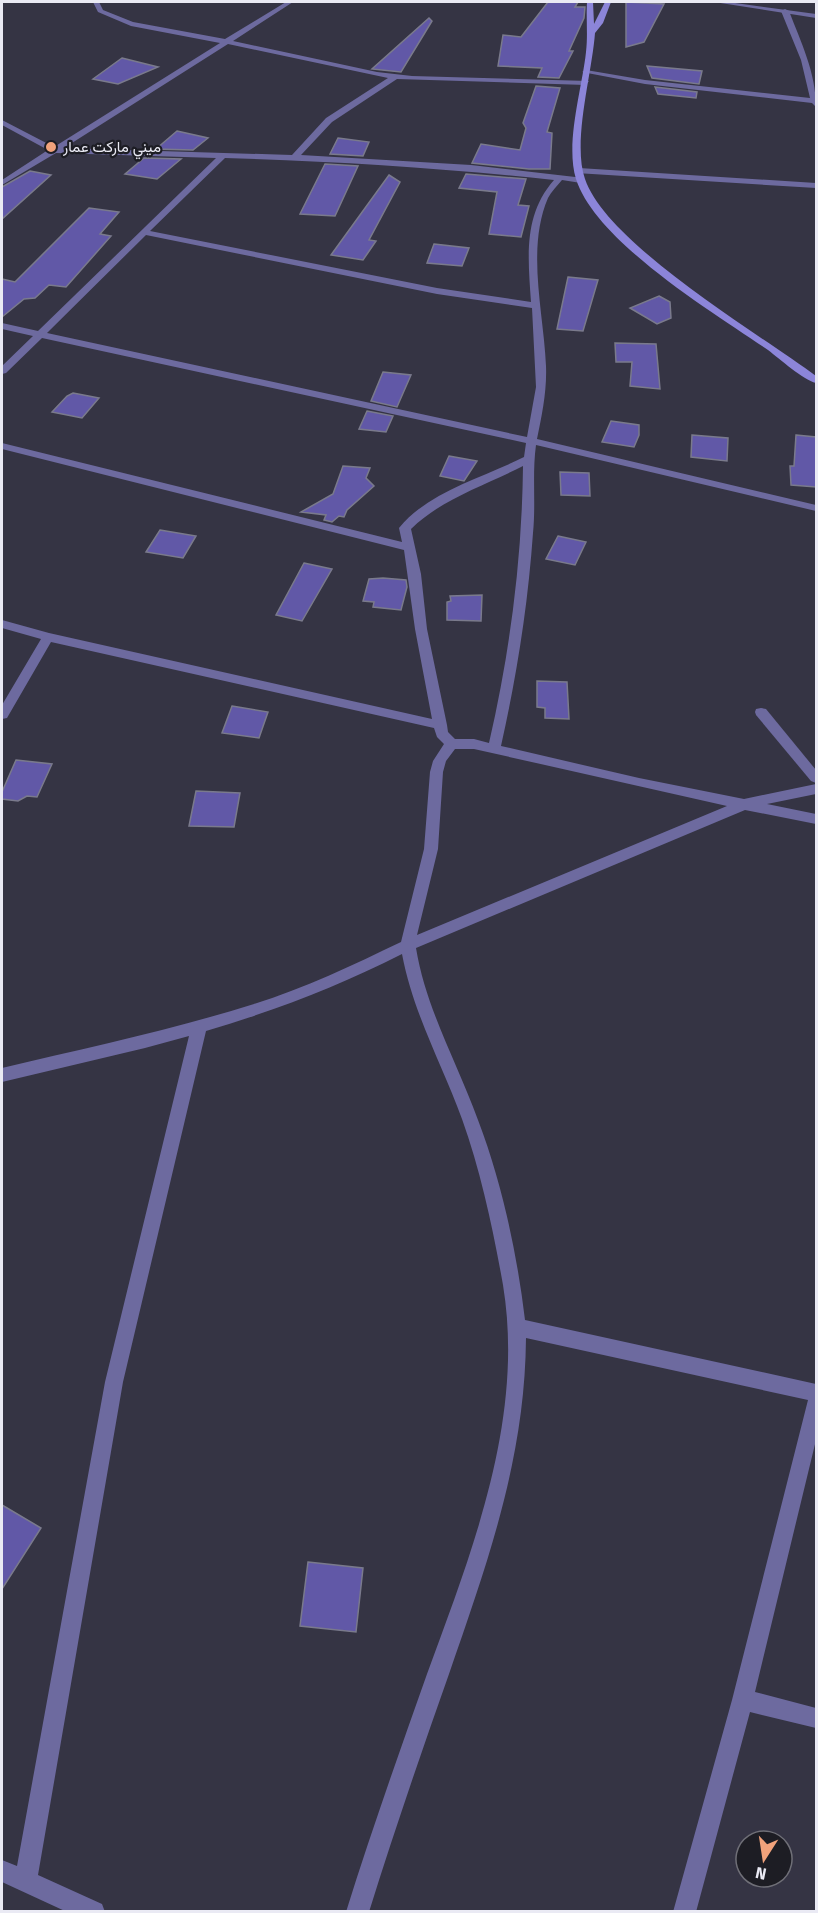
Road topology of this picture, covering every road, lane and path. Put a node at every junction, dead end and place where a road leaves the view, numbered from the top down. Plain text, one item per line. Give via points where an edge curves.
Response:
1 (96, 2) edge
2 (290, 2) edge
3 (590, 2) edge
4 (608, 2) edge
5 (717, 2) edge
6 (768, 5) edge
7 (785, 11) junction
8 (816, 16) edge
9 (591, 33) junction
10 (225, 43) junction
11 (586, 72) junction
12 (394, 77) junction
13 (586, 83) junction
14 (816, 102) edge
15 (2, 122) edge
16 (54, 150) junction
17 (223, 155) junction
18 (295, 157) junction
19 (580, 176) junction
20 (558, 180) junction
21 (2, 183) edge
22 (816, 186) edge
23 (143, 232) junction
24 (538, 306) junction
25 (2, 326) edge
26 (40, 334) junction
27 (2, 371) edge
28 (816, 380) edge
29 (531, 441) junction
30 (2, 446) edge
31 (529, 459) junction
32 (816, 508) edge
33 (408, 548) junction
34 (2, 624) edge
35 (48, 637) junction
36 (761, 712) dead end
37 (2, 715) edge
38 (440, 725) junction
39 (453, 744) junction
40 (494, 748) junction
41 (816, 778) edge
42 (816, 789) edge
43 (745, 804) junction
44 (816, 819) edge
45 (408, 945) junction
46 (199, 1026) junction
47 (2, 1075) edge
48 (517, 1327) junction
49 (816, 1393) edge
50 (816, 1403) edge
51 (743, 1700) junction
52 (816, 1718) edge
53 (2, 1871) edge
54 (25, 1882) junction
55 (94, 1911) edge
56 (357, 1911) edge
57 (684, 1911) edge

1 - 10 street via 100,10 122,21
2 - 10 street
3 - 9 main road
4 - 9 main road
5 - 6 street
6 - 7 street
7 - 8 street
7 - 14 street via 805,60
9 - 11 main road
10 - 12 street
10 - 16 street
11 - 13 main road
11 - 14 street
12 - 13 street
12 - 18 street via 329,120
13 - 19 main road via 578,153
15 - 16 street
16 - 17 street
16 - 21 street
17 - 18 street
17 - 23 street
18 - 20 street via 471,168
19 - 20 street
19 - 22 street
19 - 28 main road via 596,210 634,247
20 - 24 street via 546,190 534,239 532,265
23 - 24 street via 437,291
23 - 26 street
24 - 29 street via 541,386
25 - 26 street
26 - 27 street
26 - 29 street
29 - 31 street
29 - 32 street
30 - 33 street
31 - 33 street via 434,503 416,516 405,528
31 - 40 street via 529,520 518,617
33 - 38 street
34 - 35 street
35 - 37 street
35 - 38 street
36 - 41 street
38 - 39 street via 442,734
39 - 40 street
39 - 45 street via 438,759 432,840
40 - 43 street
42 - 43 street
43 - 44 street
43 - 45 street
45 - 46 street via 338,979
45 - 48 street via 414,979 471,1122 512,1287
46 - 47 street
46 - 54 street via 114,1382
48 - 49 street
48 - 56 street via 519,1369 507,1453 464,1600
50 - 51 street
51 - 52 street
51 - 57 street
53 - 54 street
54 - 55 street

